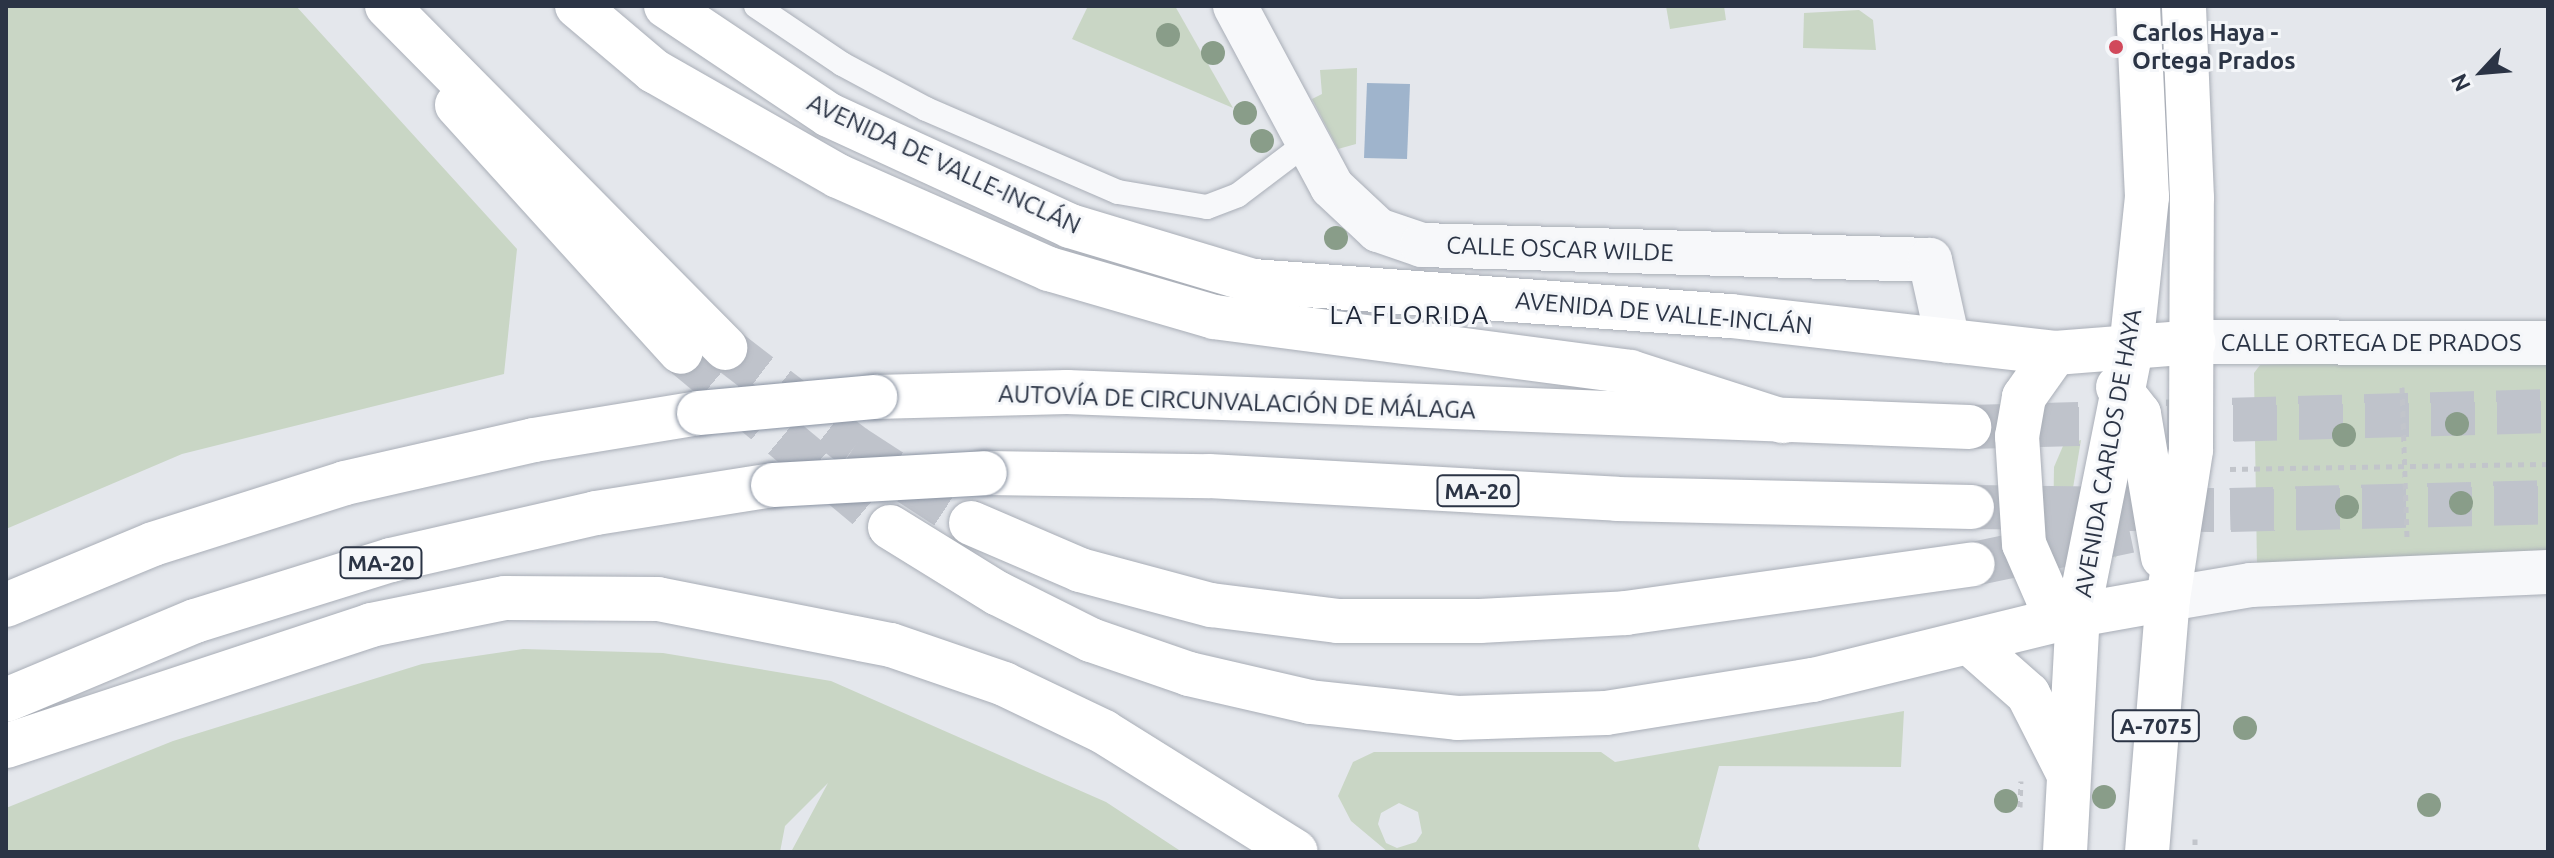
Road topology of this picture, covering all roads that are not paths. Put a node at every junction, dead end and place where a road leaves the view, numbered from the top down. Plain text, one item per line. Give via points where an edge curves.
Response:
1 (372, 6) edge
2 (387, 6) edge
3 (577, 6) edge
4 (666, 6) edge
5 (756, 6) edge
6 (1235, 6) edge
7 (2138, 6) edge
8 (2184, 6) edge
9 (1308, 142) junction
10 (1948, 341) junction
11 (2194, 342) junction
12 (2548, 343) edge
13 (725, 348) tunnel mouth
14 (2131, 349) junction
15 (681, 352) tunnel mouth
16 (2070, 353) junction
17 (2122, 391) junction
18 (1783, 421) junction
19 (1969, 427) tunnel mouth
20 (1972, 507) tunnel mouth
21 (971, 523) tunnel mouth
22 (890, 527) tunnel mouth
23 (1973, 564) tunnel mouth
24 (2548, 572) edge
25 (2168, 599) junction
26 (6, 605) edge
27 (2078, 615) junction
28 (1969, 642) junction
29 (6, 700) edge
30 (6, 746) edge
31 (2067, 771) junction
32 (1296, 852) edge
33 (2065, 852) edge
34 (2147, 852) edge

1 - 15 main road
2 - 13 main road
3 - 18 main road via 654,71 838,176 1049,269 1214,317 1630,372
4 - 10 main road, AVENIDA DE VALLE-INCLÁN via 829,115 1070,226 1253,281 1731,316
5 - 9 lane via 842,64 926,109 1118,192 1207,207 1238,195
6 - 9 street, CALLE OSCAR WILDE
7 - 14 main road, AVENIDA CARLOS DE HAYA via 2147,197
8 - 11 main road
9 - 10 street, CALLE OSCAR WILDE via 1332,187 1378,230 1422,245 1930,260
10 - 16 main road, AVENIDA DE VALLE-INCLÁN
11 - 12 street, CALLE ORTEGA DE PRADOS
11 - 14 main road, AVENIDA DE VALLE-INCLÁN
11 - 25 main road via 2191,450
14 - 16 main road, AVENIDA DE VALLE-INCLÁN
14 - 17 main road, AVENIDA CARLOS DE HAYA
16 - 17 main road
16 - 27 main road via 2024,397 2017,436 2024,544 2048,599
17 - 25 main road via 2139,414
17 - 27 main road, AVENIDA CARLOS DE HAYA
18 - 19 main road, AUTOVÍA DE CIRCUNVALACIÓN DE MÁLAGA
18 - 26 main road, AUTOVÍA DE CIRCUNVALACIÓN DE MÁLAGA, bridge via 1067,392 875,397 699,413 534,440 345,483 153,544
20 - 29 main road, MA-20, bridge via 1617,499 1209,476 985,473 773,485 596,513 391,560 195,621
21 - 23 main road via 1095,574 1211,605 1337,621 1626,613
22 - 28 main road via 997,593 1091,640 1189,674 1310,702 1428,715 1606,713 1813,680
24 - 25 street via 2251,585
25 - 27 main road
25 - 34 main road, A-7075
27 - 28 main road
27 - 31 main road, AVENIDA CARLOS DE HAYA
28 - 31 main road via 2028,694
30 - 32 main road via 371,625 505,598 658,599 891,645 1004,684 1104,732
31 - 33 main road, AVENIDA CARLOS DE HAYA

